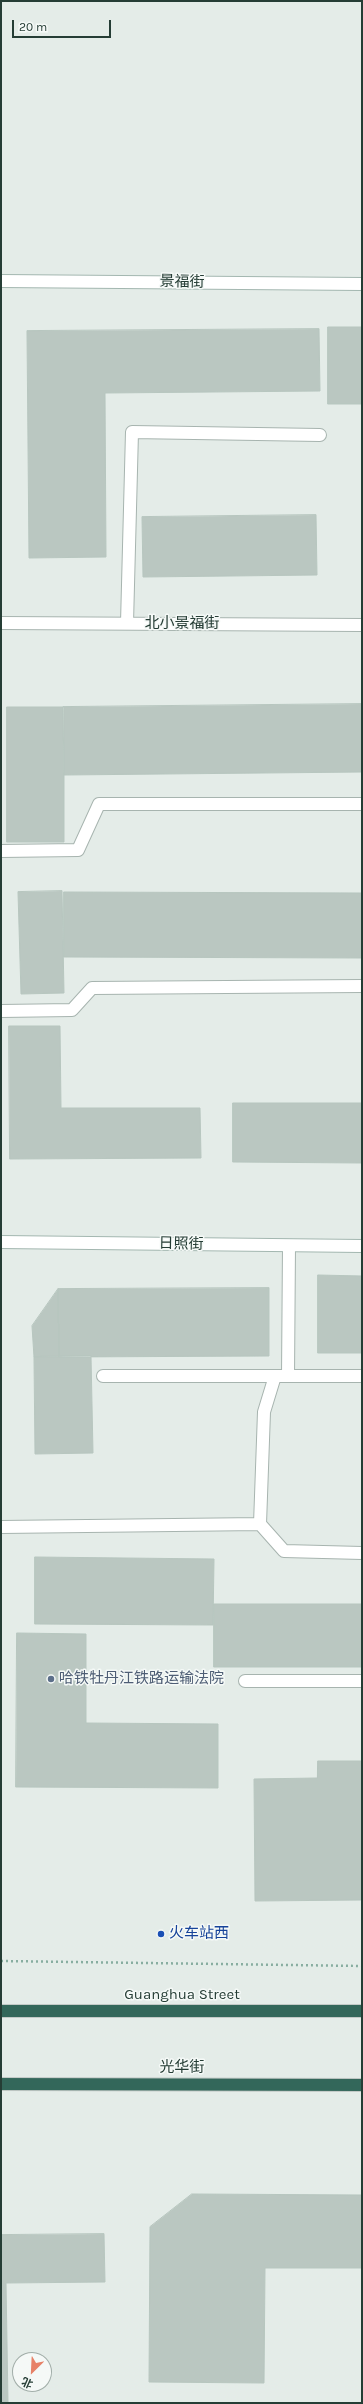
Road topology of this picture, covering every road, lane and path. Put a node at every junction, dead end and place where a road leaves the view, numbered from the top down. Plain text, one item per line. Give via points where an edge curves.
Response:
1 (1, 281) edge
2 (362, 284) edge
3 (320, 435) dead end
4 (1, 623) edge
5 (127, 623) junction
6 (362, 625) edge
7 (362, 804) edge
8 (1, 850) edge
9 (362, 986) edge
10 (1, 1011) edge
11 (1, 1242) edge
12 (289, 1246) junction
13 (362, 1246) edge
14 (103, 1376) dead end
15 (275, 1376) junction
16 (288, 1376) junction
17 (362, 1376) edge
18 (260, 1524) junction
19 (1, 1527) edge
20 (362, 1553) edge
21 (245, 1681) dead end
22 (362, 1681) edge
23 (1, 1961) edge
24 (362, 1966) edge
25 (1, 2011) edge
26 (362, 2011) edge
27 (1, 2084) edge
28 (362, 2085) edge

1 - 2 street, 景福街
3 - 5 street via 132,432
4 - 5 street, 北小景福街
5 - 6 street, 北小景福街
7 - 8 street via 99,804 78,850
9 - 10 street via 92,988 72,1010
11 - 12 street, 日照街
12 - 13 street, 日照街
12 - 16 street
14 - 15 street
15 - 16 street
15 - 18 street via 264,1412
16 - 17 street
18 - 19 street
18 - 20 street via 284,1551
21 - 22 street
23 - 24 path
25 - 26 highway, Guanghua Street
27 - 28 highway, 光华街

